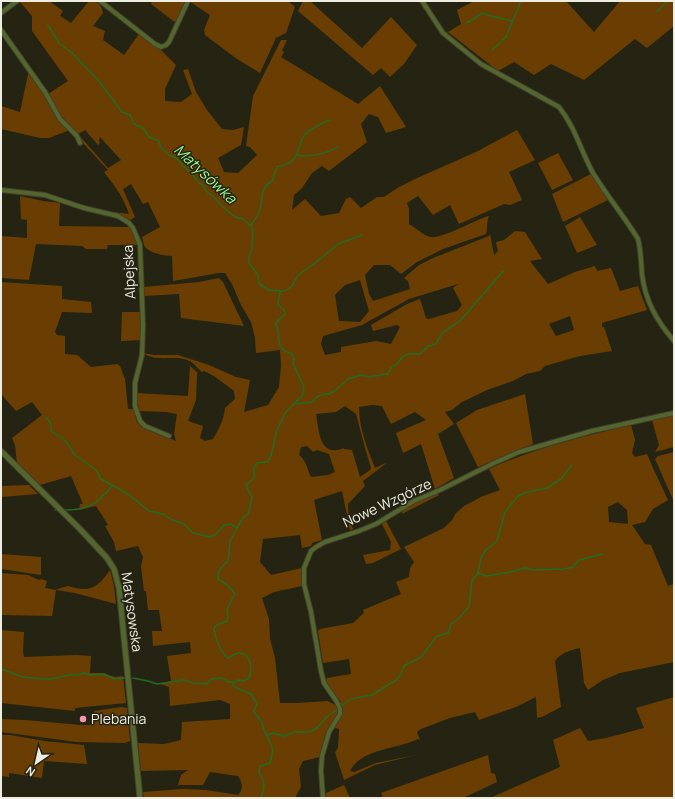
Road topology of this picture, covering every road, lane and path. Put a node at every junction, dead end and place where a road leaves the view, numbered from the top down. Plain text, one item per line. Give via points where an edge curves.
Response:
1 (16, 1) edge
2 (100, 1) edge
3 (188, 1) edge
4 (422, 1) edge
5 (1, 13) edge
6 (1, 30) edge
7 (80, 144) dead end
8 (1, 190) edge
9 (674, 341) edge
10 (674, 413) edge
11 (169, 436) dead end
12 (1, 451) edge
13 (140, 798) edge
14 (323, 798) edge

1 - 5 street
2 - 3 street via 160,47 169,42
4 - 9 street via 450,40 493,72 559,107 566,115 593,171 638,239 643,282 648,299 658,322
6 - 7 street via 45,92 60,119 78,136
8 - 11 street, Alpejska via 45,195 118,216 133,228 140,245 143,325 142,355 135,383 135,406 140,421 145,426
10 - 14 street, Nowe Wzgórze via 592,431 519,452 414,501 376,524 325,542 311,551 304,568 304,584 324,683 340,709 340,714 329,732 322,756
12 - 13 street, Matysowska via 80,529 114,569 119,588

